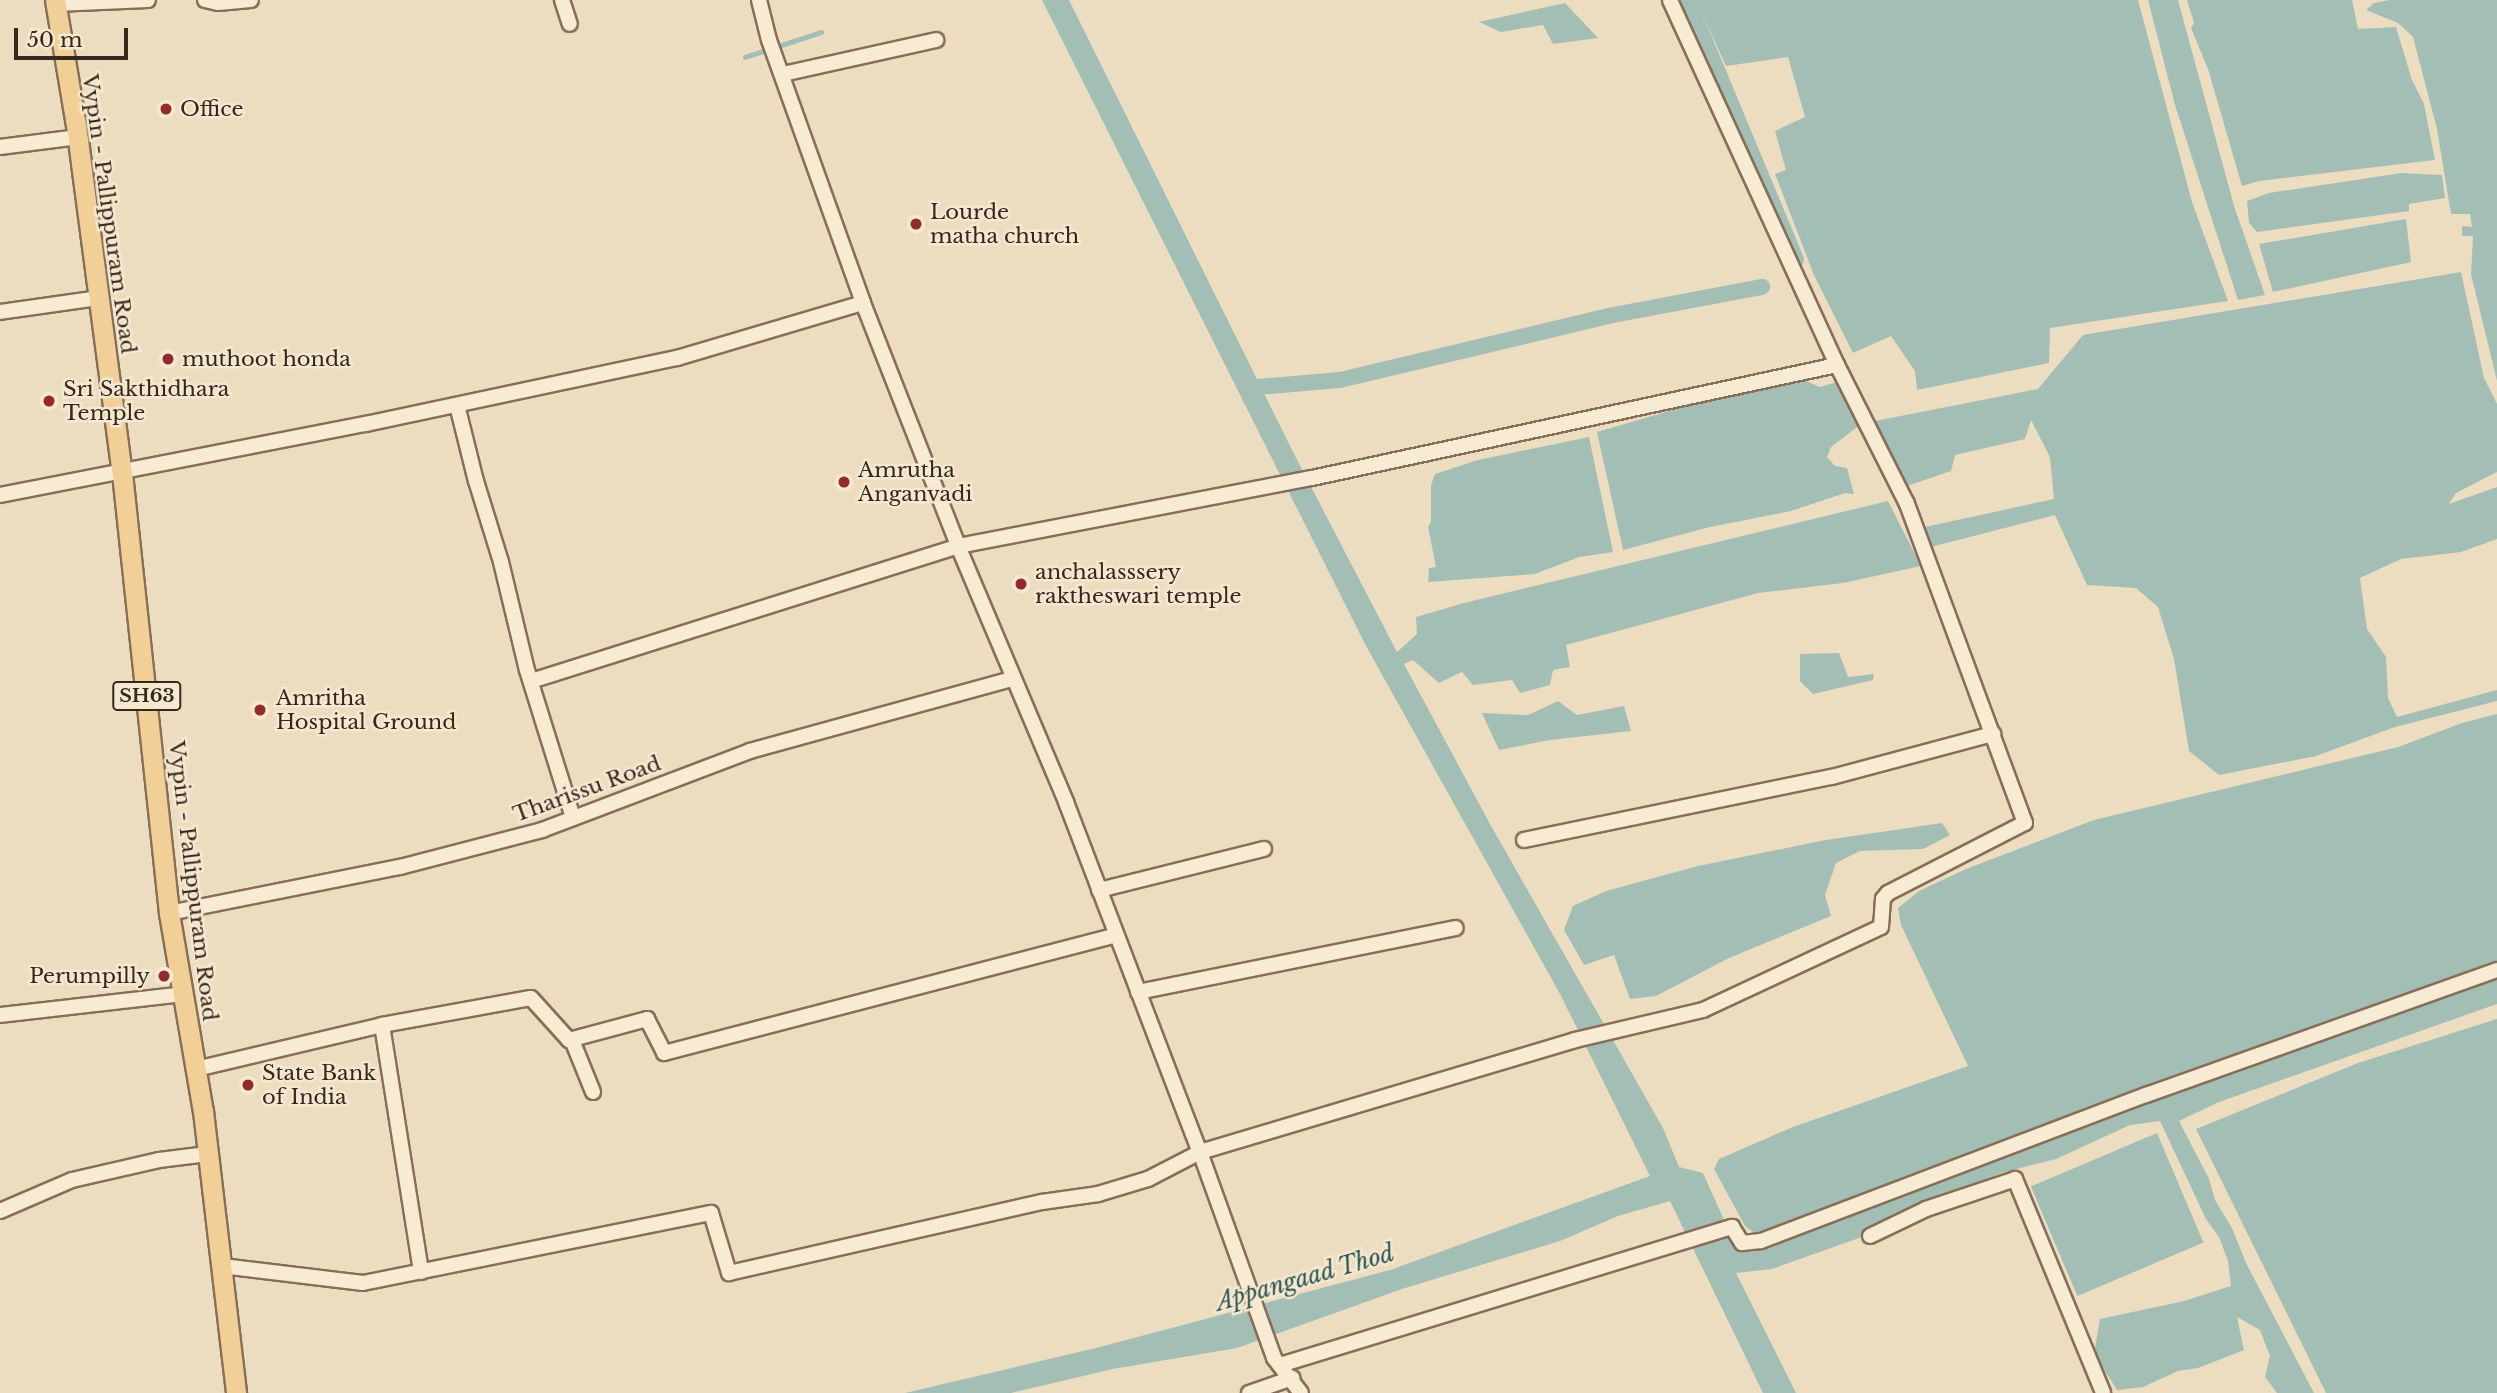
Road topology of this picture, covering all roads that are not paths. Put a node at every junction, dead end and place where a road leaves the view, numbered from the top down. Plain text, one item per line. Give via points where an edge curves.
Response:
1 (148, 0) edge
2 (205, 0) edge
3 (251, 0) edge
4 (562, 0) edge
5 (759, 0) edge
6 (1670, 0) edge
7 (55, 2) edge
8 (570, 24) dead end
9 (936, 40) dead end
10 (783, 74) junction
11 (78, 137) junction
12 (0, 147) edge
13 (98, 298) junction
14 (863, 303) junction
15 (0, 312) edge
16 (1837, 365) junction
17 (457, 405) junction
18 (122, 473) junction
19 (0, 495) edge
20 (958, 546) junction
21 (1012, 680) junction
22 (531, 681) junction
23 (1993, 734) junction
24 (573, 818) junction
25 (1524, 840) dead end
26 (1264, 849) dead end
27 (1099, 890) junction
28 (169, 913) junction
29 (1456, 928) dead end
30 (1116, 935) junction
31 (2497, 970) edge
32 (1138, 992) junction
33 (183, 994) junction
34 (0, 1015) edge
35 (382, 1025) junction
36 (569, 1040) junction
37 (196, 1069) junction
38 (593, 1093) dead end
39 (1200, 1152) junction
40 (208, 1154) junction
41 (0, 1211) edge
42 (1870, 1236) dead end
43 (222, 1266) junction
44 (421, 1272) junction
45 (1277, 1362) junction
46 (1292, 1378) junction
47 (236, 1393) edge
48 (1249, 1393) edge
49 (1301, 1393) edge
50 (2103, 1393) edge

1 - 7 street
2 - 3 street
4 - 8 street
5 - 10 street
6 - 16 street
7 - 11 main road, Vypin - Pallippuram Road / SH63
9 - 10 street
10 - 14 street
11 - 12 street
11 - 13 main road, Vypin - Pallippuram Road / SH63
13 - 15 street
13 - 18 main road, Vypin - Pallippuram Road / SH63
14 - 17 street via 677,358
14 - 20 street
16 - 20 street via 1312,478
16 - 23 street via 1906,502
17 - 18 street
17 - 22 street
18 - 19 street
18 - 28 main road, Vypin - Pallippuram Road / SH63
20 - 21 street
20 - 22 street
21 - 24 street, Tharissu Road via 750,751
21 - 27 street
22 - 24 street
23 - 25 street via 1832,777
23 - 39 street via 2025,823 1888,893 1883,899 1881,927 1703,1010 1575,1040
24 - 28 street, Tharissu Road via 400,867
26 - 27 street
27 - 30 street
28 - 33 main road, Vypin - Pallippuram Road / SH63
29 - 32 street
30 - 32 street
30 - 36 street via 664,1053 647,1019
31 - 45 street via 2126,1102 1761,1241 1742,1243 1732,1227
32 - 39 street
33 - 34 street
33 - 37 main road, Vypin - Pallippuram Road / SH63
35 - 36 street via 531,998
35 - 37 street
35 - 44 street
36 - 38 street
37 - 40 main road, Vypin - Pallippuram Road / SH63
39 - 44 street via 1149,1178 1098,1194 1042,1202 729,1273 711,1213
39 - 45 street
40 - 41 street via 72,1180
40 - 43 main road, Vypin - Pallippuram Road / SH63
42 - 50 street via 1926,1209 2015,1179
43 - 44 street via 363,1283
43 - 47 main road, Vypin - Pallippuram Road / SH63
45 - 46 street
46 - 48 street
46 - 49 street

